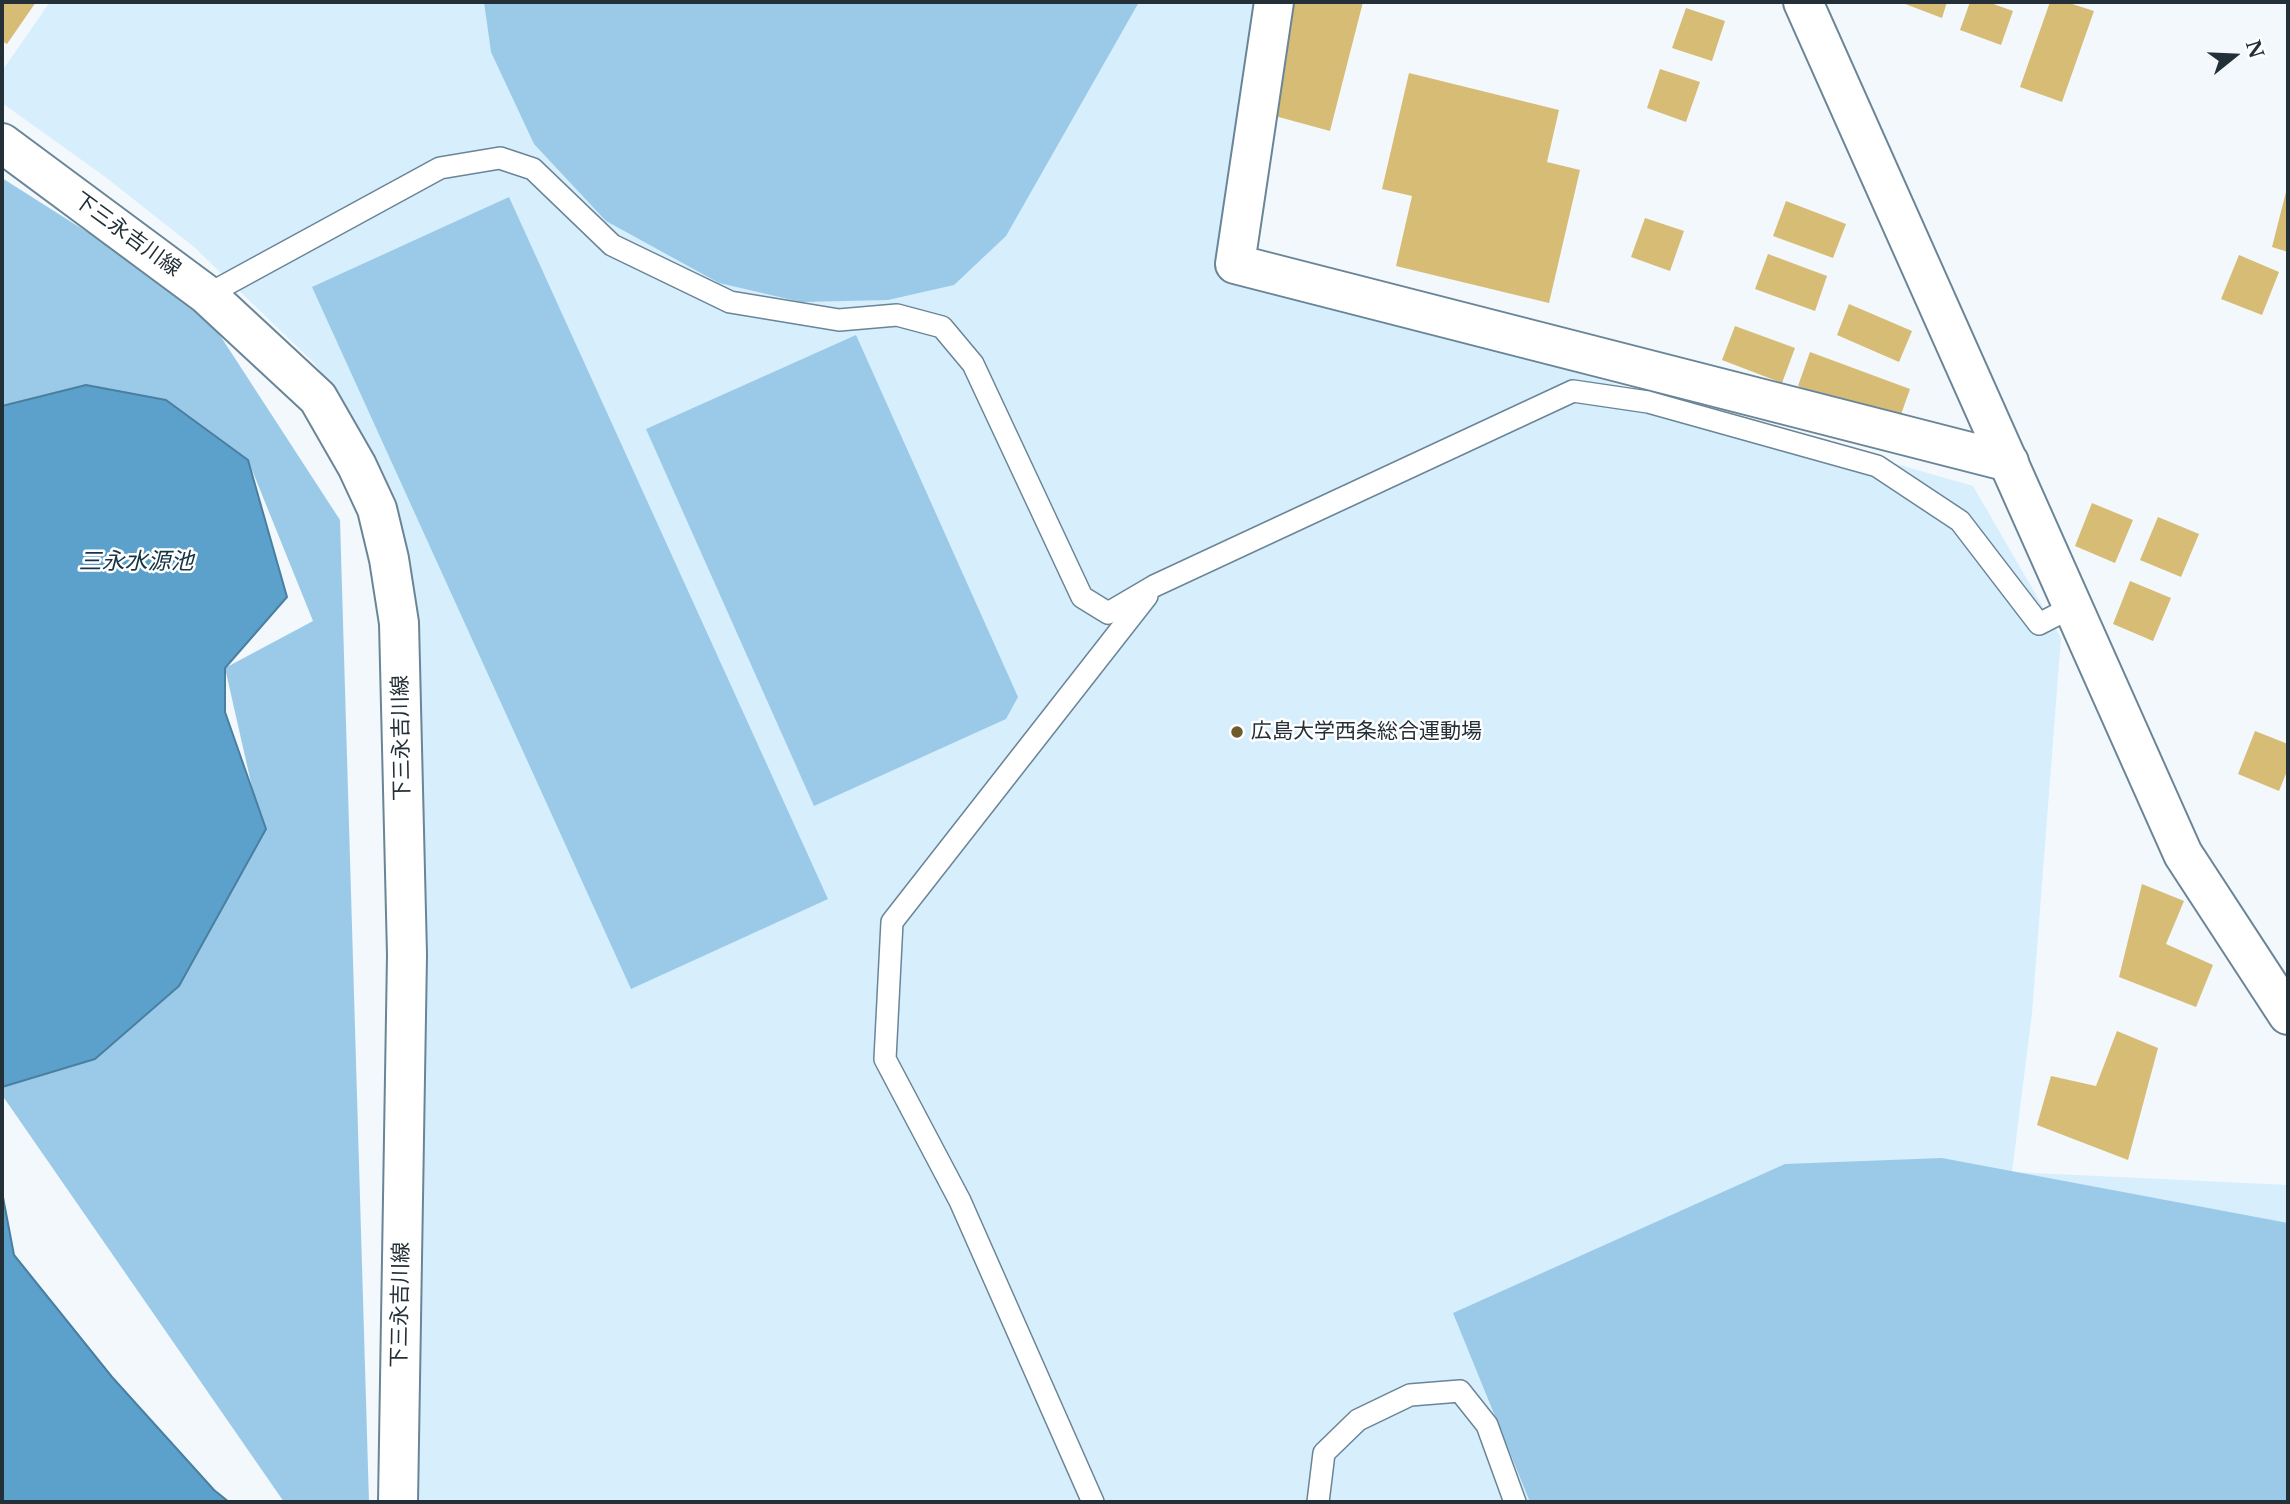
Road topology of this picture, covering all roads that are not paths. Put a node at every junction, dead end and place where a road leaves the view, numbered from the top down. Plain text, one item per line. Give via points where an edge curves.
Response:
1 (1275, 2) edge
2 (1803, 2) edge
3 (2, 143) edge
4 (208, 295) junction
5 (2009, 462) junction
6 (1154, 586) junction
7 (2072, 607) junction
8 (2288, 1015) edge
9 (398, 1502) edge
10 (1093, 1502) edge
11 (1318, 1502) edge
12 (1515, 1502) edge

1 - 5 street via 1234,264
2 - 5 street
3 - 4 street, 下三永吉川線
4 - 6 lane via 440,168 500,158 533,169 612,245 730,302 839,320 897,315 942,327 973,363 1082,597 1108,613
4 - 9 street, 下三永吉川線 via 318,398 377,509 389,559 399,623 407,955
5 - 7 street
6 - 7 lane via 1573,391 1648,402 1877,466 1960,521 2039,624
6 - 10 lane via 892,922 885,1059 960,1200
7 - 8 street via 2183,854
11 - 12 lane via 1324,1453 1358,1420 1410,1395 1460,1391 1487,1425

